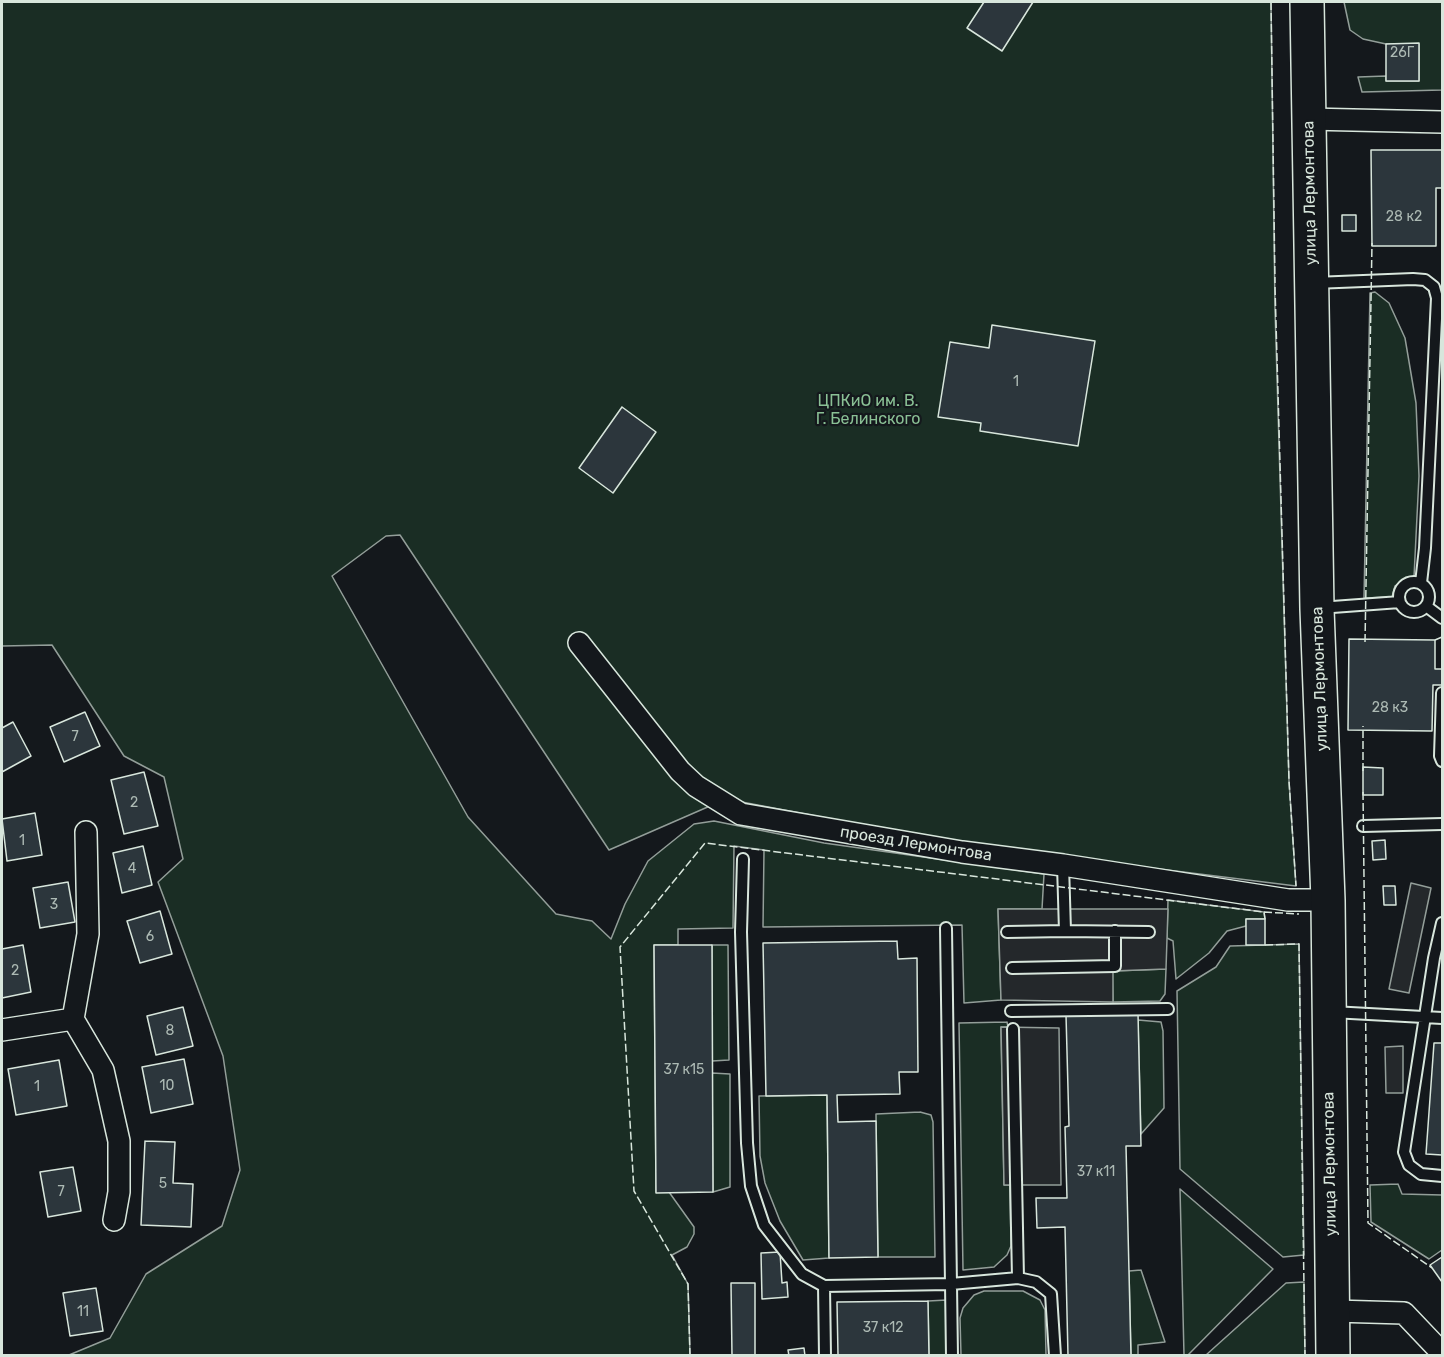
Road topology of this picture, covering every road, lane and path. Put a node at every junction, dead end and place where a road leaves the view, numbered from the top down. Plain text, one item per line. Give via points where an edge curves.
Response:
1 (1307, 2) edge
2 (1308, 119) junction
3 (1443, 122) edge
4 (1311, 283) junction
5 (1438, 283) edge
6 (1421, 583) junction
7 (1400, 602) junction
8 (1426, 606) junction
9 (1317, 609) junction
10 (1443, 618) edge
11 (579, 643) dead end
12 (1443, 693) edge
13 (1443, 761) edge
14 (1443, 824) edge
15 (1363, 826) dead end
16 (86, 832) dead end
17 (743, 859) dead end
18 (1063, 865) junction
19 (1328, 900) junction
20 (1443, 923) edge
21 (946, 928) dead end
22 (1065, 931) junction
23 (1116, 931) junction
24 (1007, 932) dead end
25 (1149, 932) dead end
26 (1012, 968) dead end
27 (1168, 1009) dead end
28 (1011, 1011) dead end
29 (1328, 1012) junction
30 (1424, 1017) junction
31 (1443, 1018) edge
32 (73, 1019) junction
33 (1013, 1029) dead end
34 (2, 1030) edge
35 (1443, 1176) edge
36 (114, 1220) dead end
37 (1018, 1278) junction
38 (951, 1284) junction
39 (824, 1286) junction
40 (1334, 1311) junction
41 (1434, 1351) edge
42 (825, 1356) edge
43 (952, 1356) edge
44 (1055, 1356) edge
45 (1334, 1356) edge

1 - 2 main road, улица Лермонтова
2 - 3 street
2 - 4 main road, улица Лермонтова
4 - 5 lane via 1413,279
4 - 9 main road, улица Лермонтова
5 - 6 lane
6 - 7 lane via 1406,584 1400,591
6 - 8 lane via 1429,593
7 - 8 lane via 1410,612
7 - 9 lane
8 - 10 lane
9 - 19 main road, улица Лермонтова via 1329,827
11 - 18 street, проезд Лермонтова via 680,771 734,811 962,852
12 - 13 lane
14 - 15 lane
16 - 32 street via 88,934
17 - 39 lane via 741,932 751,1186 764,1225 802,1274
18 - 19 street, проезд Лермонтова via 1288,900
18 - 22 lane
19 - 29 main road, улица Лермонтова
20 - 30 lane
21 - 38 lane
22 - 23 lane
22 - 24 lane
23 - 25 lane
23 - 26 lane via 1115,966
27 - 28 lane
29 - 30 lane
29 - 40 main road, улица Лермонтова
30 - 31 lane
30 - 35 lane via 1404,1152 1409,1165 1421,1174
32 - 34 street
32 - 36 street via 103,1070 119,1141 119,1192
33 - 37 lane
37 - 38 lane
37 - 44 lane via 1036,1282 1051,1294
38 - 39 lane
38 - 43 lane
39 - 42 lane
40 - 41 street via 1404,1313
40 - 45 main road, улица Лермонтова

